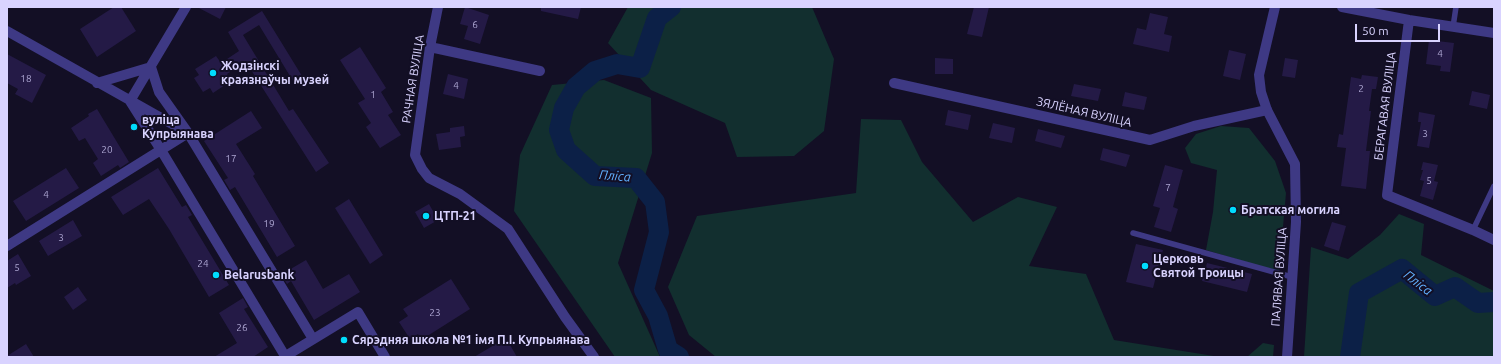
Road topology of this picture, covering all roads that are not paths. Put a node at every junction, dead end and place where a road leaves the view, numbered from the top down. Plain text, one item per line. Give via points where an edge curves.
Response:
1 (186, 7) edge
2 (438, 7) edge
3 (1275, 7) edge
4 (1342, 7) edge
5 (1456, 7) edge
6 (1409, 20) junction
7 (1453, 27) junction
8 (7, 32) edge
9 (1494, 33) edge
10 (430, 47) junction
11 (151, 66) junction
12 (540, 71) dead end
13 (98, 83) junction
14 (894, 83) dead end
15 (130, 101) junction
16 (1267, 110) junction
17 (188, 133) junction
18 (161, 150) junction
19 (1494, 186) edge
20 (1473, 230) junction
21 (1133, 234) dead end
22 (1494, 240) edge
23 (7, 246) edge
24 (1292, 277) junction
25 (313, 339) junction
26 (285, 356) edge
27 (385, 357) edge
28 (594, 357) edge
29 (1287, 357) edge

1 - 11 street
2 - 10 street, РАЧНАЯ ВУЛІЦА
3 - 16 street, ПАЛЯВАЯ ВУЛІЦА via 1259,75
4 - 6 street
5 - 7 lane
6 - 7 street
6 - 20 street, БЕРАГАВАЯ ВУЛІЦА via 1387,195
7 - 9 street
8 - 13 street
10 - 12 street
10 - 28 street, РАЧНАЯ ВУЛІЦА via 415,156 422,170 429,178 460,194 508,229
11 - 13 street
11 - 15 street
11 - 17 street via 159,92
13 - 15 street
14 - 16 street, ЗЯЛЁНАЯ ВУЛІЦА via 1150,140 1194,126
15 - 17 street
15 - 18 street
16 - 24 street, ПАЛЯВАЯ ВУЛІЦА via 1295,164 1296,222
17 - 18 street
17 - 25 street
18 - 23 street
18 - 26 street
19 - 20 lane
20 - 22 street
21 - 24 lane
24 - 29 street, ПАЛЯВАЯ ВУЛІЦА
25 - 26 street
25 - 27 street via 358,312

